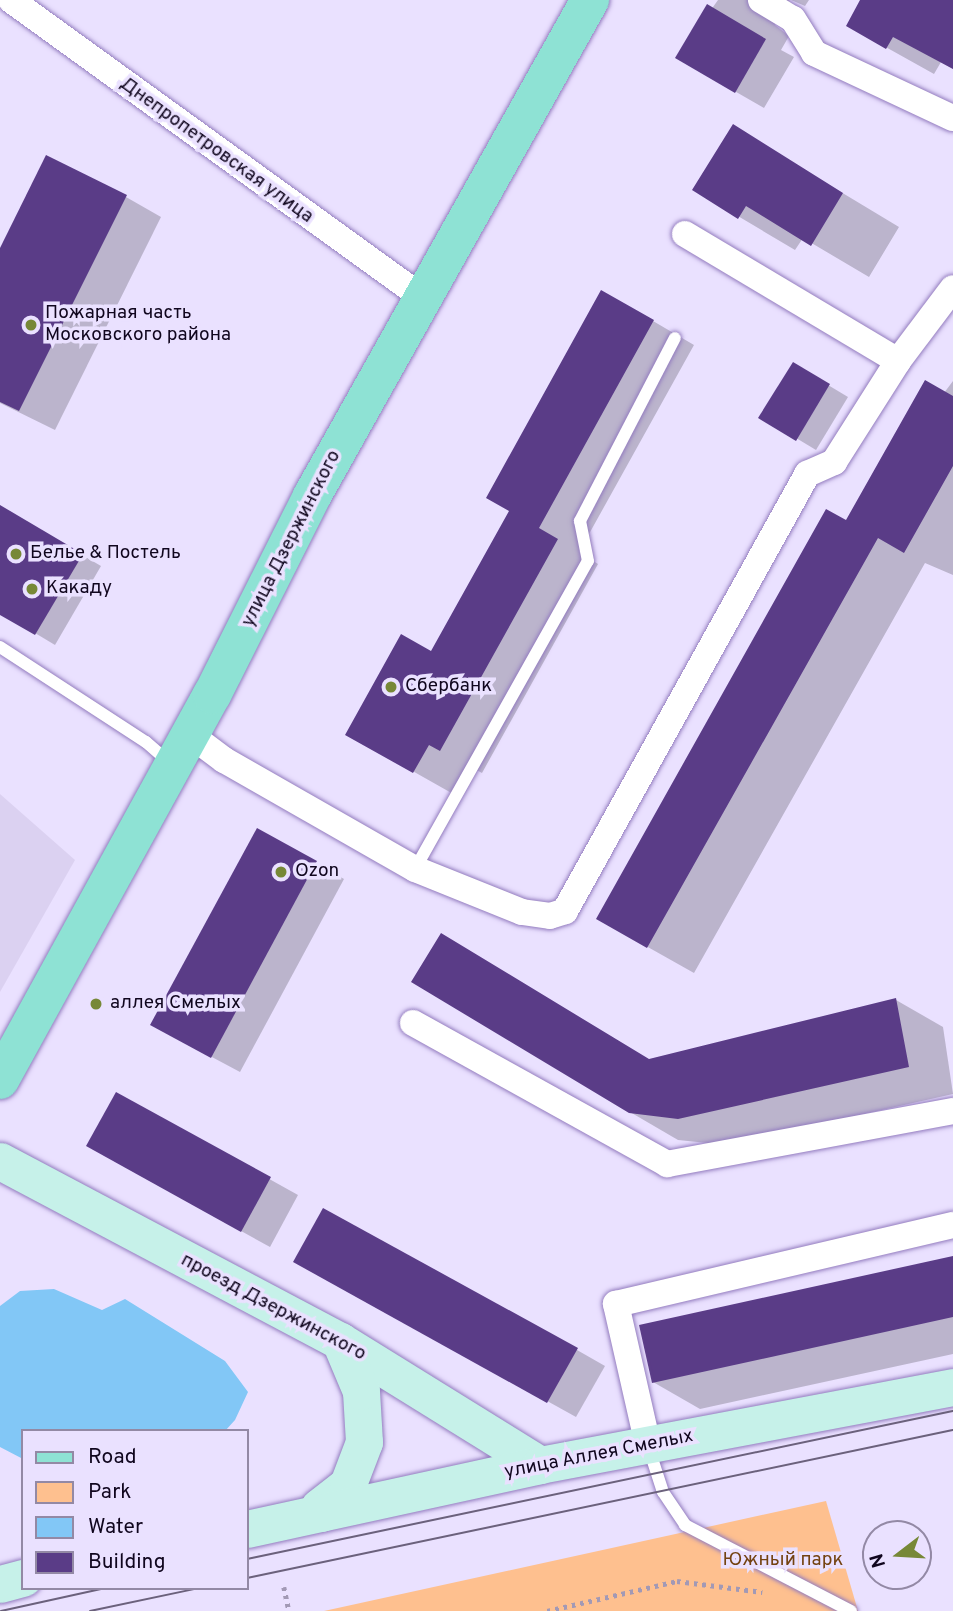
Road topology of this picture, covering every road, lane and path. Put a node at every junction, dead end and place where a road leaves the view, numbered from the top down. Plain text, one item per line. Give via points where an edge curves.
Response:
1 (12, 0) edge
2 (590, 0) edge
3 (761, 0) edge
4 (953, 118) edge
5 (685, 234) dead end
6 (953, 288) edge
7 (423, 298) junction
8 (675, 338) dead end
9 (898, 361) junction
10 (0, 647) edge
11 (180, 749) junction
12 (415, 869) junction
13 (413, 1023) dead end
14 (0, 1080) edge
15 (953, 1111) edge
16 (0, 1161) edge
17 (953, 1225) edge
18 (340, 1341) junction
19 (953, 1387) edge
20 (648, 1445) junction
21 (540, 1465) junction
22 (321, 1513) junction
23 (248, 1529) edge
24 (21, 1579) edge
25 (0, 1584) edge
26 (284, 1587) dead end
27 (765, 1592) dead end
28 (289, 1611) edge
29 (547, 1611) edge
30 (851, 1611) edge

1 - 7 street, Днепропетровская улица
2 - 7 main road, улица Дзержинского
3 - 4 street via 793,19 814,53
5 - 9 street
6 - 9 street
7 - 11 main road, улица Дзержинского
8 - 12 lane via 580,522 588,561
9 - 12 street via 834,462 807,474 565,911 550,916 522,912
10 - 11 lane via 146,742
11 - 12 street via 224,760
11 - 14 main road, улица Дзержинского
13 - 15 street via 667,1164
16 - 18 main road, проезд Дзержинского
17 - 20 street via 616,1304
18 - 21 main road, проезд Дзержинского
18 - 22 main road via 362,1398 364,1442 348,1484 319,1507
19 - 20 main road, улица Аллея Смелых
20 - 21 main road, улица Аллея Смелых
20 - 30 lane via 663,1492 685,1525
21 - 22 main road, улица Аллея Смелых
22 - 23 main road, улица Аллея Смелых
24 - 25 main road
26 - 28 path
27 - 29 path via 677,1581

